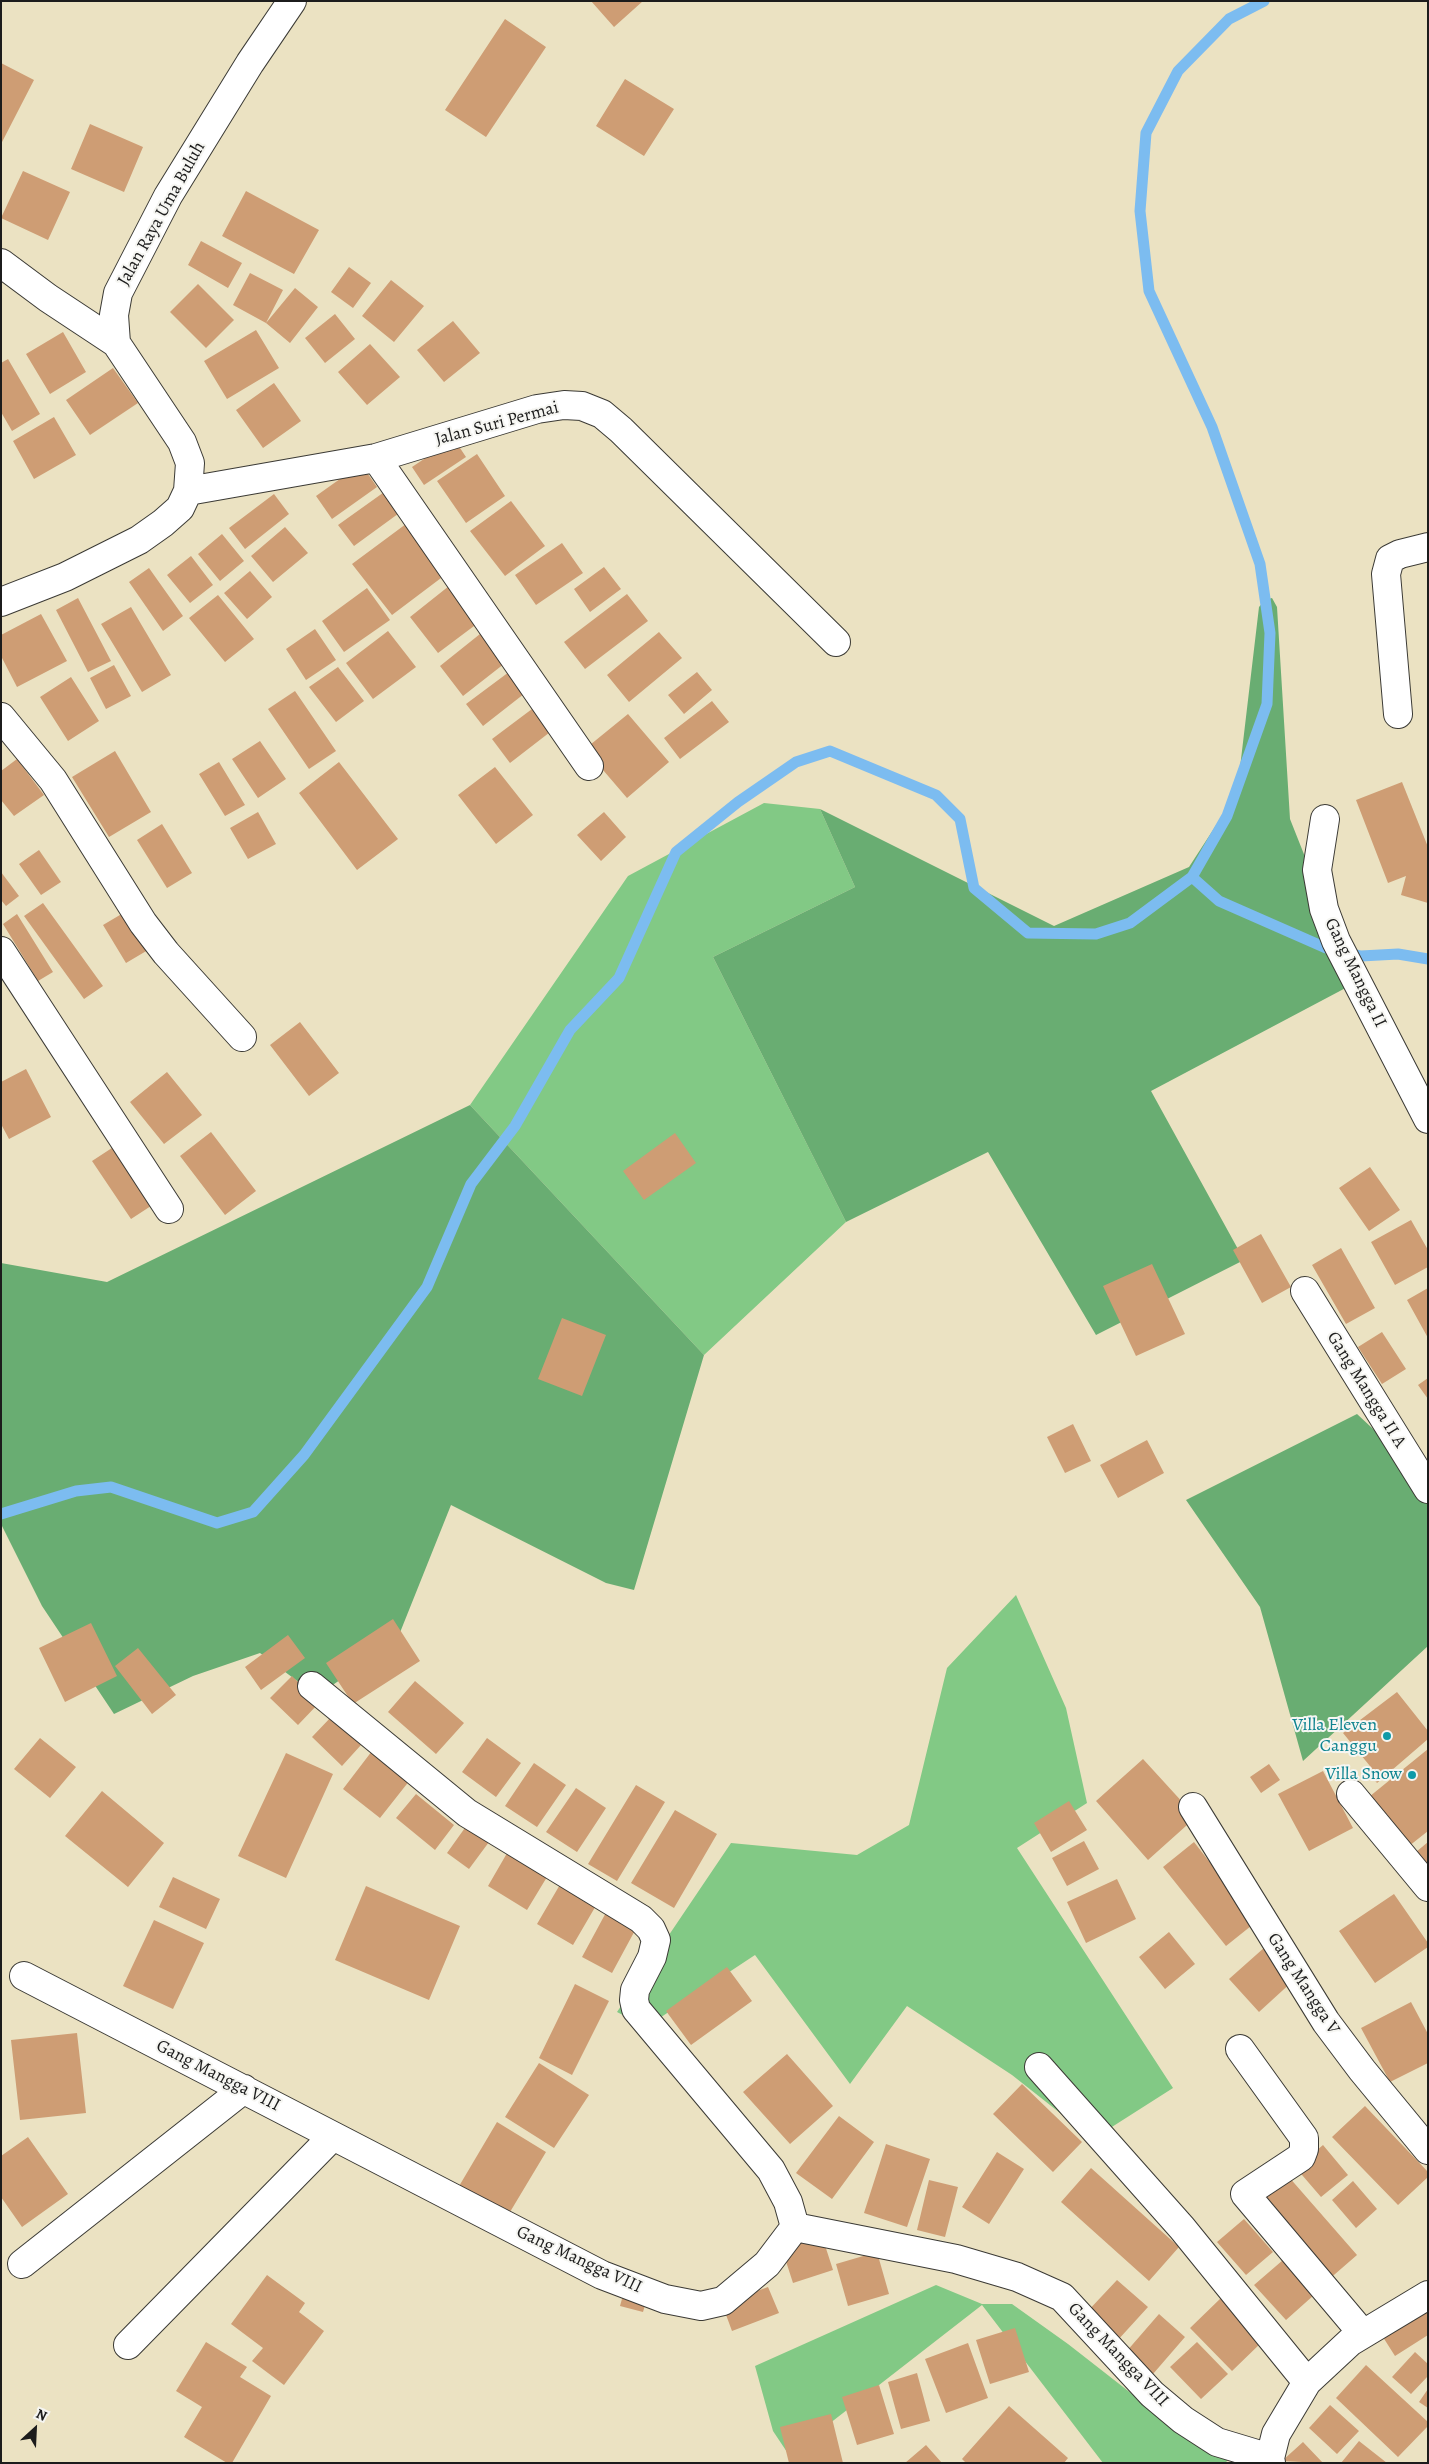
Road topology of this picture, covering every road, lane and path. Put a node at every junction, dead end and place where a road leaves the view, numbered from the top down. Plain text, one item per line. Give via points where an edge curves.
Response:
1 (292, 1) edge
2 (1, 263) edge
3 (116, 343) junction
4 (376, 458) junction
5 (188, 491) junction
6 (1428, 547) edge
7 (1, 602) edge
8 (836, 642) dead end
9 (1398, 714) dead end
10 (1, 717) edge
11 (588, 766) dead end
12 (1325, 819) dead end
13 (1, 951) edge
14 (242, 1037) dead end
15 (1428, 1119) edge
16 (169, 1209) dead end
17 (1305, 1290) dead end
18 (1428, 1489) edge
19 (312, 1686) dead end
20 (1351, 1794) dead end
21 (1192, 1807) dead end
22 (1428, 1887) edge
23 (24, 1976) dead end
24 (1240, 2049) dead end
25 (1039, 2067) dead end
26 (244, 2089) junction
27 (333, 2136) junction
28 (1428, 2150) edge
29 (795, 2228) junction
30 (22, 2264) dead end
31 (1428, 2295) edge
32 (1363, 2334) junction
33 (128, 2345) dead end
34 (1307, 2382) junction
35 (1271, 2460) edge

1 - 3 street, Jalan Raya Uma Buluh via 168,196 118,293 114,315
2 - 3 street
3 - 5 street, Jalan Raya Uma Buluh via 182,442 190,464
4 - 5 street, Jalan Suri Permai
4 - 8 street, Jalan Suri Permai via 537,409 582,406 602,414 621,430
4 - 11 street
5 - 7 street via 180,508 139,540 64,577
6 - 9 street via 1390,560 1386,574
10 - 14 street via 53,780 166,954
12 - 15 street, Gang Mangga II via 1317,870 1324,909 1336,941
13 - 16 street
17 - 18 street, Gang Mangga II A
19 - 29 street via 467,1813 641,1919 651,1929 656,1940 652,1957 635,1990 636,2010 771,2170 788,2202
20 - 22 street
21 - 28 street, Gang Mangga V via 1326,2022
23 - 26 street, Gang Mangga VIII
24 - 32 street via 1304,2138 1301,2157 1245,2194
25 - 34 street via 1182,2228
26 - 27 street, Gang Mangga VIII
26 - 30 street
27 - 29 street, Gang Mangga VIII via 602,2274 674,2301 701,2306 723,2301 767,2264
27 - 33 street
29 - 35 street, Gang Mangga VIII via 956,2259 1017,2277 1062,2297 1152,2394 1182,2420 1217,2442
31 - 32 street
32 - 34 street
34 - 35 street via 1276,2434

